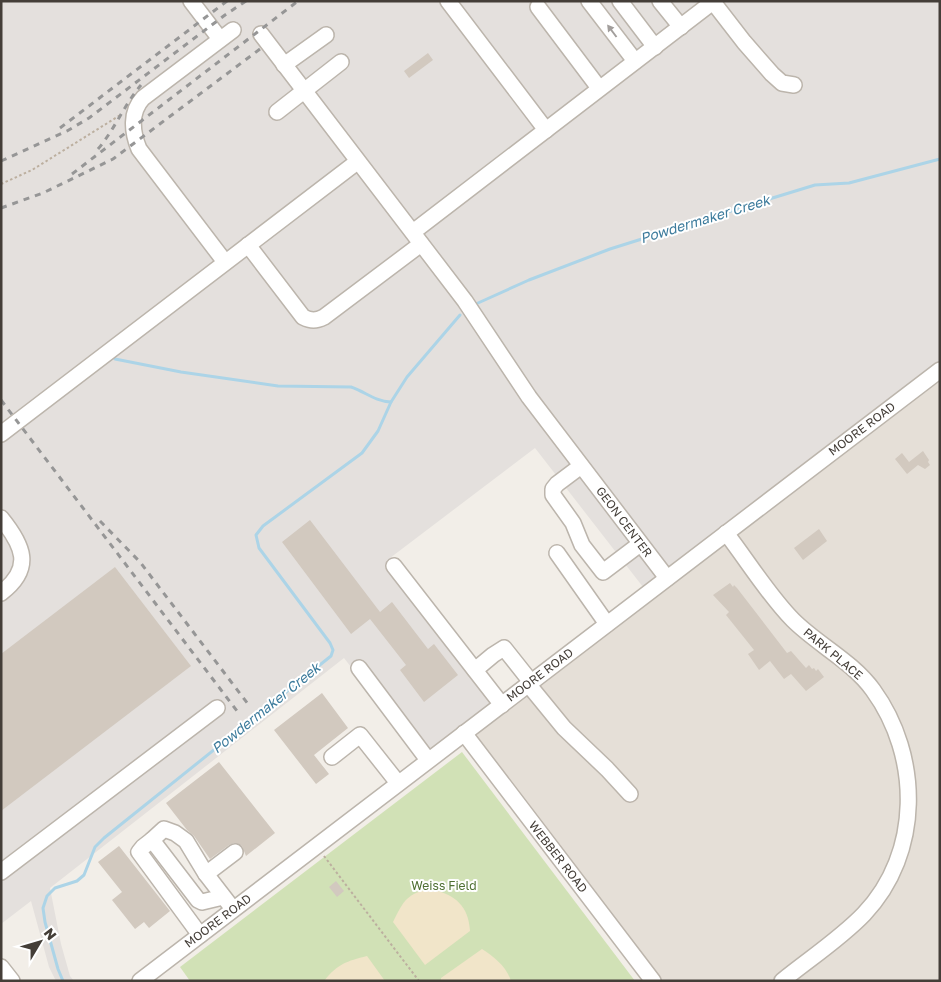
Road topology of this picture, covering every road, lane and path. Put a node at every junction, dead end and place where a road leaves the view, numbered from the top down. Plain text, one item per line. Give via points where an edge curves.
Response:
1 (191, 1) edge
2 (448, 1) edge
3 (589, 1) edge
4 (620, 1) edge
5 (660, 1) edge
6 (707, 3) edge
7 (538, 7) dead end
8 (680, 27) junction
9 (233, 30) dead end
10 (261, 34) dead end
11 (326, 35) dead end
12 (220, 40) junction
13 (655, 46) junction
14 (635, 61) junction
15 (341, 62) dead end
16 (284, 65) junction
17 (794, 85) dead end
18 (599, 88) junction
19 (304, 91) junction
20 (137, 105) junction
21 (277, 112) dead end
22 (546, 130) junction
23 (357, 162) junction
24 (1, 184) edge
25 (417, 238) junction
26 (248, 246) junction
27 (225, 262) junction
28 (940, 370) edge
29 (1, 434) edge
30 (581, 466) junction
31 (1, 518) edge
32 (726, 533) junction
33 (640, 544) junction
34 (557, 553) dead end
35 (394, 566) dead end
36 (603, 572) junction
37 (667, 578) junction
38 (581, 589) junction
39 (1, 593) edge
40 (607, 624) junction
41 (359, 668) dead end
42 (475, 670) junction
43 (530, 683) junction
44 (502, 705) junction
45 (217, 708) dead end
46 (464, 733) junction
47 (332, 757) dead end
48 (428, 760) junction
49 (398, 783) junction
50 (630, 794) dead end
51 (152, 840) junction
52 (316, 846) junction
53 (235, 852) dead end
54 (197, 860) junction
55 (168, 861) junction
56 (1, 872) edge
57 (206, 874) junction
58 (223, 897) junction
59 (233, 910) junction
60 (200, 934) junction
61 (1, 967) edge
62 (12, 981) edge
63 (140, 981) edge
64 (419, 981) edge
65 (654, 981) edge
66 (782, 981) edge

1 - 12 street
2 - 22 street
14 -> 3 street
4 - 13 street
5 - 8 street
6 - 8 street
6 - 17 street via 772,74 782,83
7 - 18 street
8 - 13 street
9 - 12 street
10 - 16 street, GEON CENTER
11 - 16 street
12 - 20 street
13 - 14 street
14 - 18 street
15 - 19 street
16 - 19 street, GEON CENTER
18 - 22 street
19 - 21 street
19 - 23 street, GEON CENTER
20 - 24 path via 32,170
20 - 27 street via 134,126 139,149
22 - 25 street
23 - 25 street, GEON CENTER
23 - 26 street
25 - 26 street via 324,318 316,321 303,316
25 - 30 street, GEON CENTER
26 - 27 street
27 - 29 street
28 - 32 street, MOORE ROAD
30 - 33 street, GEON CENTER
30 - 36 street via 557,484 553,495 573,523 582,545
31 - 39 street via 18,540 22,559 16,579
32 - 37 street, MOORE ROAD
32 - 66 street, PARK PLACE via 792,619 856,671 872,689 888,712 906,762 907,821 893,873 865,914
33 - 36 street
33 - 37 street, GEON CENTER
34 - 38 street
35 - 42 street
36 - 38 street
37 - 40 street, MOORE ROAD
38 - 40 street
40 - 43 street, MOORE ROAD
41 - 48 street
42 - 43 street via 504,648
42 - 44 street
43 - 44 street, MOORE ROAD
43 - 50 street via 564,728
44 - 46 street, MOORE ROAD
45 - 56 street
46 - 48 street, MOORE ROAD
46 - 65 street, WEBBER ROAD
47 - 49 street via 360,735
48 - 49 street, MOORE ROAD
49 - 52 street, MOORE ROAD
51 - 54 street via 164,830 174,833 186,841
51 - 55 street
51 - 60 street via 140,852
52 - 59 street, MOORE ROAD
52 - 64 path
53 - 57 street
54 - 55 street
54 - 57 street
55 - 58 street via 198,900
57 - 58 street
58 - 59 street
59 - 60 street, MOORE ROAD
60 - 63 street, MOORE ROAD
61 - 62 street

